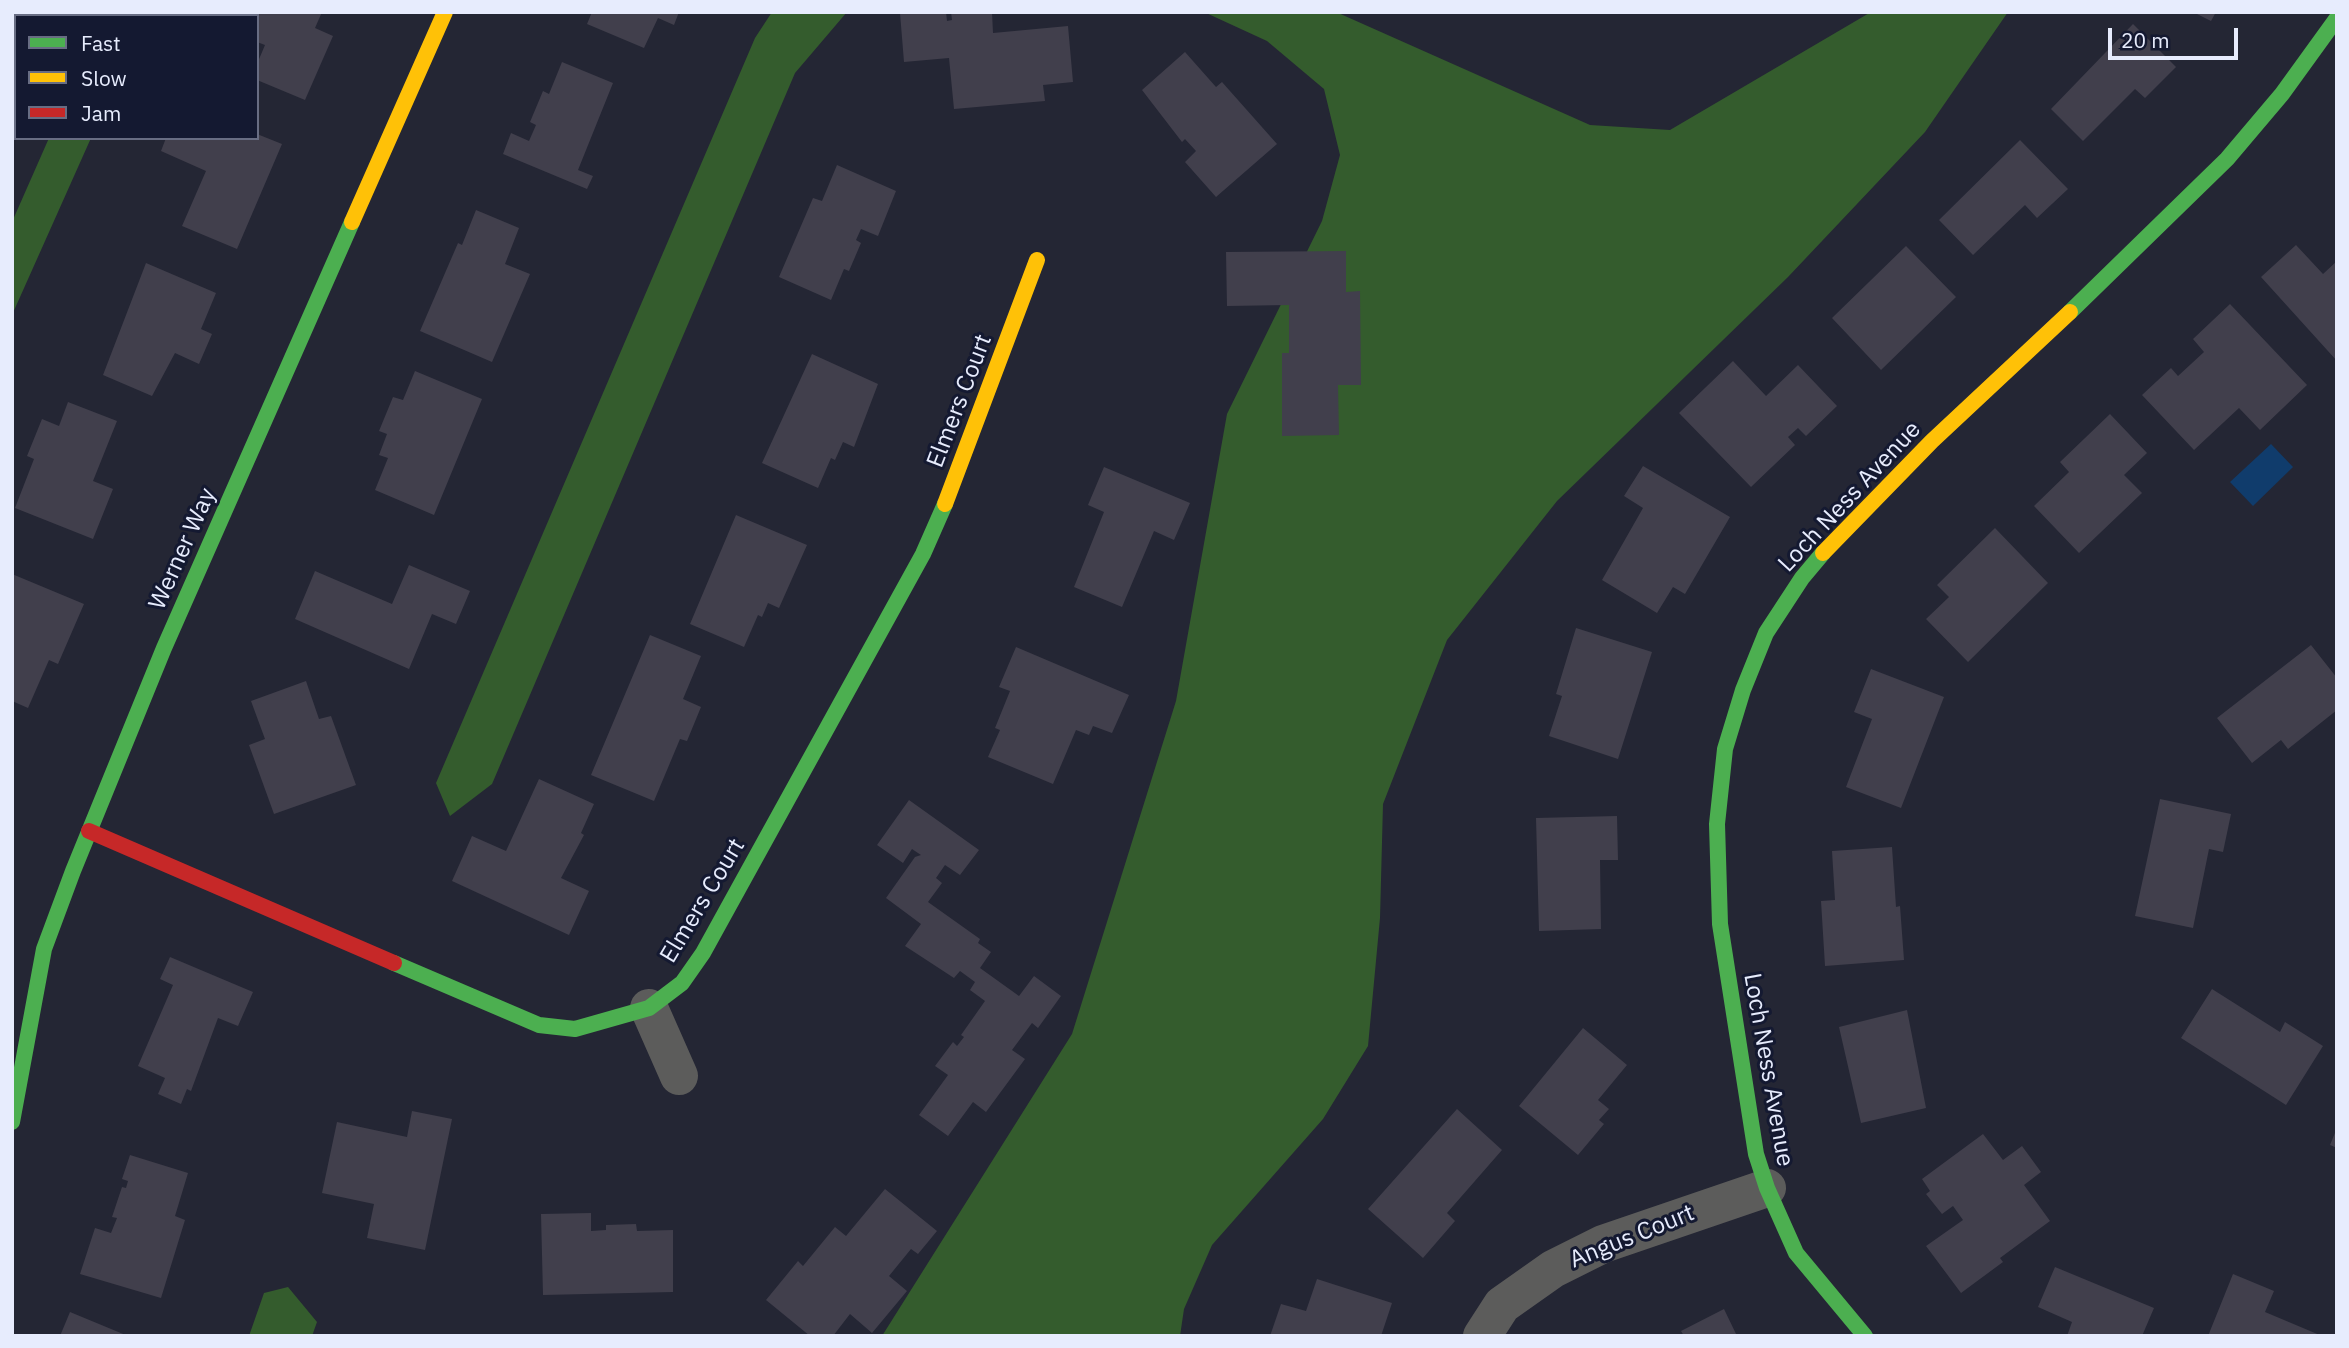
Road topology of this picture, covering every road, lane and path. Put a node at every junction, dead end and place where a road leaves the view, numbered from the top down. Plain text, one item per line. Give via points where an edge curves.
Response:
1 (446, 12) edge
2 (2337, 18) edge
3 (1037, 260) dead end
4 (89, 831) junction
5 (649, 1008) junction
6 (679, 1076) dead end
7 (12, 1122) edge
8 (1767, 1188) junction
9 (1482, 1336) edge
10 (1864, 1336) edge

1 - 4 street, Werner Way via 164,648
2 - 8 street, Loch Ness Avenue via 2227,159 1840,534 1802,578 1766,633 1725,749 1717,824 1720,924 1756,1154
3 - 5 street, Elmers Court via 959,471 923,554 703,953 681,983
4 - 5 street, Elmers Court via 539,1025 575,1030
4 - 7 street, Werner Way via 44,949
5 - 6 street
8 - 9 street, Angus Court via 1603,1244 1553,1269 1502,1305
8 - 10 street, Loch Ness Avenue via 1796,1253

